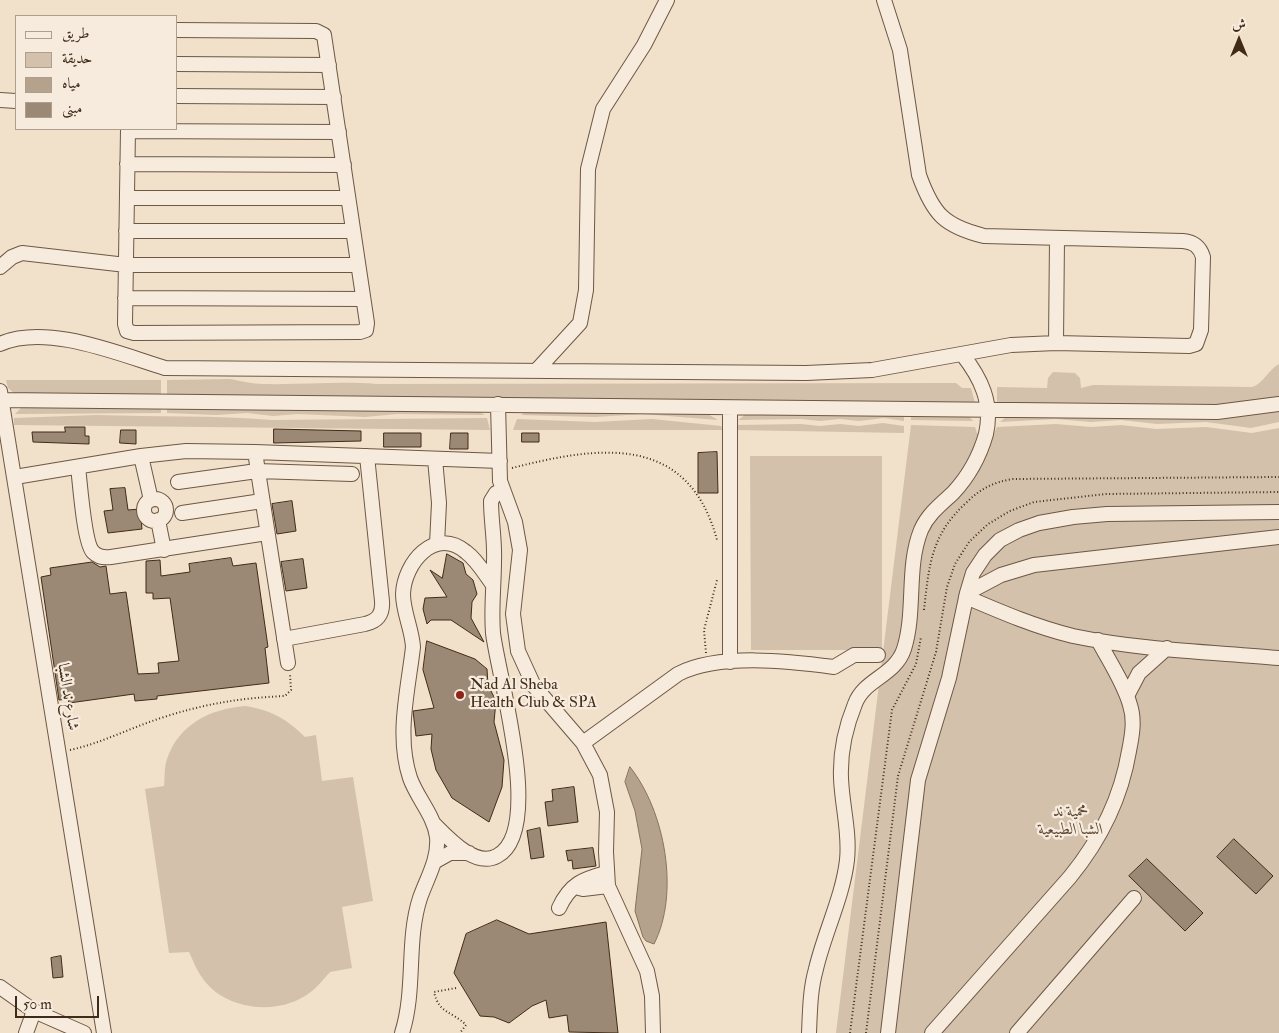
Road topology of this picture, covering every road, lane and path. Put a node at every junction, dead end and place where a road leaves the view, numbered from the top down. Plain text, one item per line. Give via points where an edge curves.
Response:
1 (667, 0) edge
2 (884, 0) edge
3 (178, 30) edge
4 (178, 64) edge
5 (329, 66) junction
6 (178, 96) edge
7 (334, 98) junction
8 (0, 100) edge
9 (15, 101) edge
10 (128, 130) edge
11 (339, 132) junction
12 (127, 164) junction
13 (344, 164) junction
14 (127, 198) junction
15 (348, 198) junction
16 (126, 231) junction
17 (353, 231) junction
18 (1057, 240) junction
19 (126, 265) junction
20 (358, 266) junction
21 (0, 267) edge
22 (125, 298) junction
23 (363, 298) junction
24 (1056, 343) junction
25 (0, 344) edge
26 (962, 354) junction
27 (536, 371) junction
28 (0, 397) edge
29 (502, 404) junction
30 (1279, 404) edge
31 (730, 408) junction
32 (985, 409) junction
33 (255, 452) junction
34 (141, 456) junction
35 (368, 456) junction
36 (440, 459) junction
37 (78, 466) junction
38 (500, 466) junction
39 (257, 471) junction
40 (352, 474) dead end
41 (15, 477) junction
42 (1279, 477) edge
43 (178, 482) dead end
44 (503, 491) junction
45 (1279, 492) edge
46 (262, 501) junction
47 (1279, 512) edge
48 (182, 513) dead end
49 (267, 533) junction
50 (1279, 537) edge
51 (718, 542) dead end
52 (437, 544) junction
53 (164, 550) junction
54 (717, 578) dead end
55 (492, 585) junction
56 (966, 595) junction
57 (924, 613) dead end
58 (921, 631) dead end
59 (284, 639) junction
60 (1098, 640) junction
61 (1166, 648) junction
62 (878, 655) dead end
63 (1279, 658) edge
64 (730, 662) junction
65 (288, 663) joint
66 (707, 663) junction
67 (1127, 696) junction
68 (583, 743) junction
69 (58, 752) junction
70 (434, 824) junction
71 (469, 853) junction
72 (434, 862) junction
73 (607, 879) junction
74 (1134, 898) dead end
75 (559, 908) dead end
76 (0, 988) edge
77 (456, 988) dead end
78 (34, 1011) junction
79 (98, 1012) junction
80 (81, 1032) edge
81 (26, 1033) edge
82 (99, 1033) edge
83 (104, 1033) edge
84 (402, 1033) edge
85 (460, 1033) edge
86 (654, 1033) edge
87 (809, 1033) edge
88 (850, 1033) edge
89 (866, 1033) edge
90 (888, 1033) edge
91 (932, 1033) edge
92 (1017, 1033) edge

1 - 27 street via 644,45 603,109 588,169 586,290 580,323
2 - 18 street via 900,50 919,175 933,206 958,230 984,236
3 - 5 street via 319,32 325,38
4 - 5 street
5 - 7 street
6 - 7 street
7 - 11 street
8 - 9 street
10 - 11 street
10 - 12 street
11 - 13 street
12 - 13 street
12 - 14 street
13 - 15 street
14 - 15 street
14 - 16 street
15 - 17 street
16 - 17 street
16 - 19 street
17 - 20 street
18 - 24 street
18 - 24 street via 1183,241 1198,247 1203,258 1201,330 1196,344
19 - 20 street
19 - 21 street via 22,253
19 - 22 street
20 - 23 street
22 - 23 street
22 - 23 street via 125,327 134,333 362,332 367,326
24 - 26 street via 1011,345
25 - 27 street via 38,336 96,347 165,368
26 - 27 street via 906,365 840,372
26 - 32 street via 980,378 985,393
28 - 29 street
28 - 41 street, شارع ند الشبا
29 - 31 street
29 - 38 street
30 - 32 street via 1217,412
31 - 32 street
31 - 64 street
32 - 87 street via 983,441 969,473 936,508 922,529 915,553 906,639 900,658 888,673 864,689 846,733 841,776 848,830 847,863 815,970
33 - 34 street via 186,451
33 - 35 street
33 - 39 street
34 - 37 street
34 - 53 street via 151,500 161,500 166,509 158,520
35 - 36 street
35 - 59 street via 381,614 372,623
36 - 38 street
36 - 52 street
37 - 41 street
37 - 53 street via 88,540 93,552 105,558
38 - 44 street
38 - 51 path via 580,453 618,453 656,460 674,471 694,491 712,522
39 - 40 street
39 - 43 street
39 - 46 street
41 - 69 street, شارع ند الشبا
42 - 57 path via 1013,479 992,484 955,512 941,531 932,553
44 - 55 street via 496,493 491,500
44 - 68 street via 515,522 520,550 513,614 518,651 538,692
45 - 89 path via 1106,494 1034,502 988,524 969,542 955,564 947,587 936,652 898,776
46 - 48 street
46 - 49 street
47 - 56 street via 1107,514 1039,523 1000,540 985,555
49 - 53 street
49 - 59 street
50 - 56 street via 1034,565 1001,575
52 - 55 street via 453,545 467,552
52 - 70 street via 427,548 412,563 403,594 413,647 403,722 404,750 410,778
54 - 66 path via 704,630
55 - 71 street via 494,633 508,697 519,800 514,830 504,851 484,859
56 - 60 street via 1049,629
56 - 90 street via 950,678 918,780
58 - 88 path via 916,664 892,710
59 - 65 street
60 - 61 street
60 - 67 street
61 - 63 street
61 - 67 street via 1139,673
62 - 64 street via 854,655 834,667 813,663
64 - 66 street
65 - 69 path via 291,690 285,696 238,698 196,707 98,743
66 - 68 street via 678,674
67 - 91 street via 1132,726 1127,762 1121,787 1100,835 1070,877
68 - 73 street via 593,758 605,793
69 - 79 street, شارع ند الشبا
70 - 71 street
70 - 72 street via 437,849
71 - 72 street via 450,853
72 - 84 street via 416,914 410,996
73 - 75 street via 582,880 564,897
73 - 86 street via 647,971
74 - 92 street
76 - 78 street
77 - 85 path via 434,992 436,1002 447,1014 459,1018 466,1025
78 - 80 street
78 - 81 street
79 - 80 street
79 - 82 street, شارع ند الشبا
79 - 83 street, شارع ند الشبا

